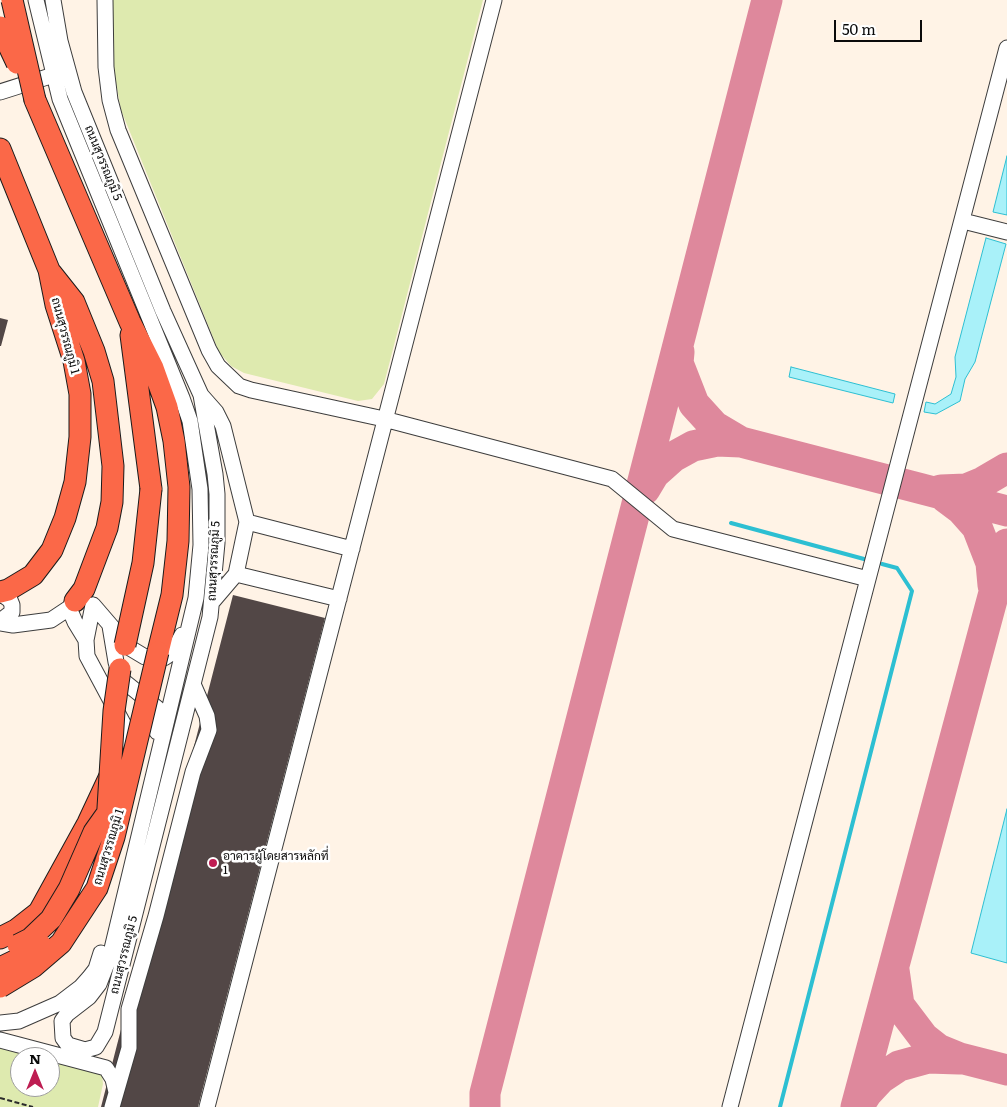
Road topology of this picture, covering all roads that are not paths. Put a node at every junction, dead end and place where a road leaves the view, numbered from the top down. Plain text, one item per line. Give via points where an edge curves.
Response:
1 (12, 0) edge
2 (36, 0) edge
3 (53, 0) edge
4 (105, 0) edge
5 (494, 0) edge
6 (0, 27) edge
7 (60, 41) junction
8 (45, 46) junction
9 (1007, 48) edge
10 (0, 60) edge
11 (69, 70) junction
12 (53, 75) junction
13 (0, 92) edge
14 (31, 92) junction
15 (0, 149) edge
16 (963, 221) junction
17 (1007, 232) edge
18 (50, 270) junction
19 (130, 322) junction
20 (201, 395) junction
21 (384, 420) junction
22 (247, 522) junction
23 (352, 549) junction
24 (236, 574) junction
25 (868, 579) junction
26 (0, 593) edge
27 (196, 598) junction
28 (339, 599) junction
29 (213, 601) junction
30 (79, 605) junction
31 (0, 622) edge
32 (110, 626) junction
33 (86, 640) junction
34 (193, 684) junction
35 (118, 780) junction
36 (0, 938) edge
37 (0, 954) edge
38 (0, 968) edge
39 (0, 986) edge
40 (0, 991) edge
41 (0, 1023) edge
42 (0, 1032) edge
43 (0, 1040) edge
44 (72, 1053) junction
45 (118, 1087) junction
46 (112, 1107) edge
47 (207, 1107) edge
48 (730, 1107) edge

1 - 14 highway, ถนนสุวรรณภูมิ 1, bridge
2 - 8 street, ถนนสุวรรณภูมิ 5
3 - 7 street, ถนนสุวรรณภูมิ 5
4 - 21 street via 106,67 114,117 218,366 239,386 251,390
5 - 21 street
6 - 14 highway, bridge
7 - 8 street
7 - 11 street, ถนนสุวรรณภูมิ 5
8 - 10 street
8 - 12 street, ถนนสุวรรณภูมิ 5
9 - 16 street
11 - 12 street
11 - 20 street, ถนนสุวรรณภูมิ 5 via 74,92 155,293
12 - 14 street
12 - 27 street, ถนนสุวรรณภูมิ 5 via 190,421 201,504
13 - 14 street
14 - 19 highway, ถนนสุวรรณภูมิ 1
15 - 18 highway, ถนนสุวรรณภูมิ 1
16 - 17 street
16 - 25 street
18 - 26 highway, ถนนสุวรรณภูมิ 1 via 80,394 75,482 52,550 33,575
18 - 30 highway via 74,302 94,351 103,382 113,466 108,528
19 - 35 highway, ถนนสุวรรณภูมิ 1, bridge via 151,489 143,563 114,711
19 - 35 highway, ถนนสุวรรณภูมิ 1, bridge via 153,368 167,407 179,487 178,541 172,596
20 - 22 street via 223,426
20 - 29 street, ถนนสุวรรณภูมิ 5 via 217,494
21 - 23 street
21 - 25 street via 612,479 673,529
22 - 23 street
22 - 24 street
23 - 28 street
24 - 28 street
24 - 29 street
25 - 48 street
26 - 31 street via 12,605 12,612
27 - 32 street, ถนนสุวรรณภูมิ 5 via 179,644 164,658 145,657 130,648
27 - 44 street, ถนนสุวรรณภูมิ 5 via 106,971 89,997 62,1022 63,1038
28 - 47 street
29 - 34 street, ถนนสุวรรณภูมิ 5
30 - 31 street via 51,620 13,625
30 - 32 street, ถนนสุวรรณภูมิ 5
30 - 33 street
30 - 33 street via 75,622
32 - 41 street via 121,680 161,714 99,960 81,987 60,1003 19,1022
33 - 40 street via 87,656 93,670 125,727 123,746 76,914 20,979
34 - 44 street, ถนนสุวรรณภูมิ 5 via 105,1032 92,1049
34 - 45 street via 208,716 209,730 193,772 129,1009 129,1048
35 - 36 highway, ถนนสุวรรณภูมิ 1 via 88,823 39,912
35 - 37 highway, ถนนสุวรรณภูมิ 1, bridge via 69,889 51,919 30,939
35 - 38 highway, ถนนสุวรรณภูมิ 1, bridge via 107,827 83,893 65,920 33,952
35 - 39 highway, ถนนสุวรรณภูมิ 1, bridge via 108,857 97,888 81,916 61,943 33,967
42 - 44 street
43 - 44 street
44 - 45 street, ถนนสุวรรณภูมิ 5 via 106,1068
45 - 46 street

